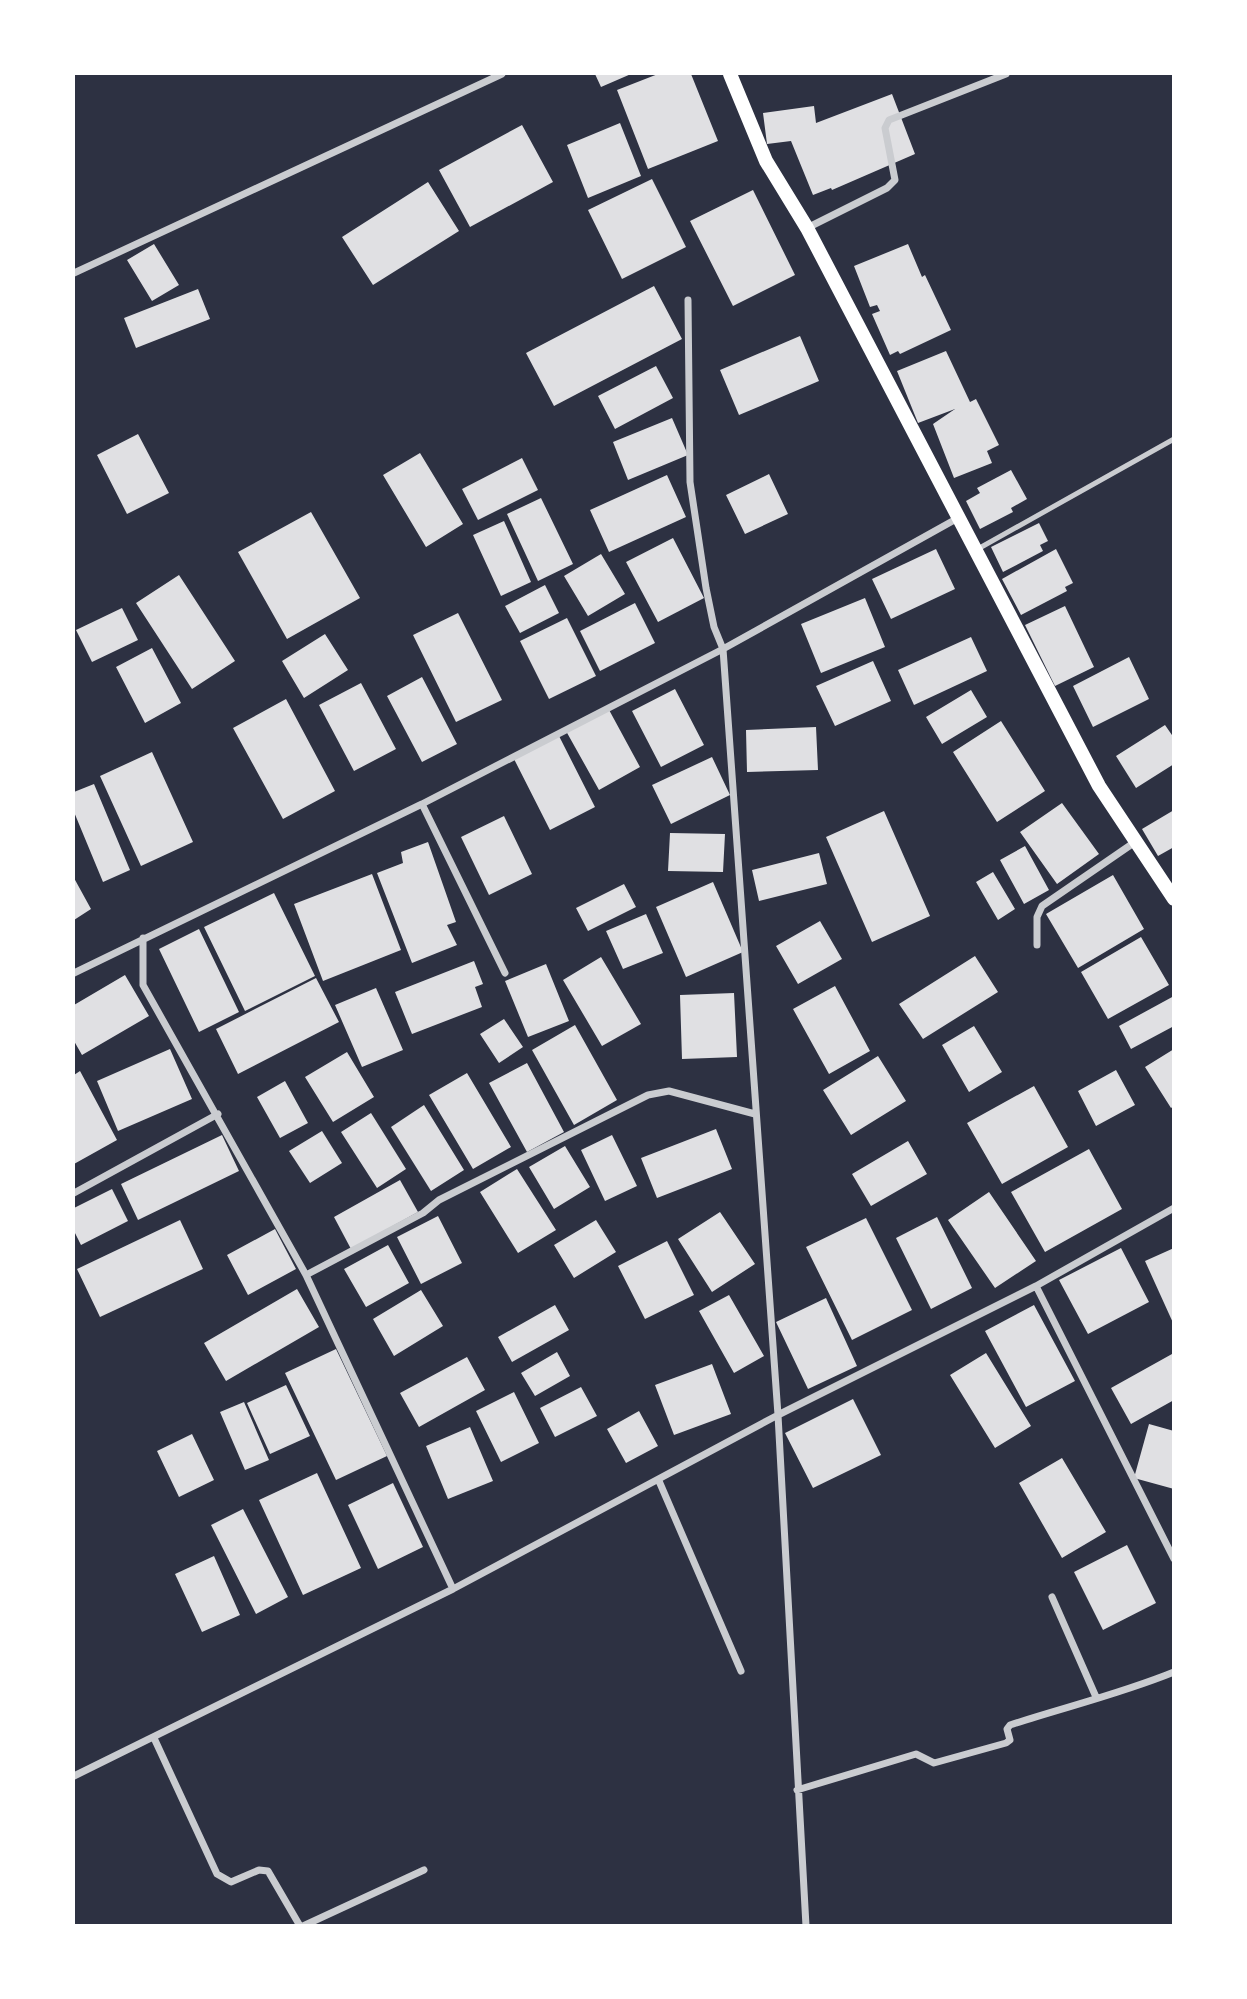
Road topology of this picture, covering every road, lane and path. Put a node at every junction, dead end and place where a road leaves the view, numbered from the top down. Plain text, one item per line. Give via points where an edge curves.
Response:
1 (502, 74) edge
2 (730, 74) edge
3 (1006, 74) edge
4 (807, 228) junction
5 (74, 273) edge
6 (688, 300) dead end
7 (1174, 439) edge
8 (958, 518) junction
9 (976, 550) junction
10 (723, 649) junction
11 (422, 804) junction
12 (1135, 842) junction
13 (1174, 900) edge
14 (142, 938) junction
15 (1037, 945) dead end
16 (74, 973) edge
17 (505, 973) dead end
18 (218, 1114) junction
19 (755, 1114) junction
20 (74, 1194) edge
21 (1174, 1208) edge
22 (306, 1275) junction
23 (1036, 1286) junction
24 (778, 1415) junction
25 (659, 1481) junction
26 (1174, 1534) edge
27 (1164, 1539) junction
28 (1174, 1559) edge
29 (453, 1588) junction
30 (1052, 1597) dead end
31 (741, 1671) dead end
32 (1174, 1672) edge
33 (1096, 1696) junction
34 (154, 1738) junction
35 (74, 1776) edge
36 (797, 1790) junction
37 (424, 1870) dead end
38 (301, 1926) edge
39 (806, 1926) edge

1 - 5 street
2 - 4 main road via 766,161
3 - 4 street via 889,120 886,128 895,180
4 - 8 main road
6 - 10 street via 690,482 706,588
7 - 9 lane
8 - 9 main road
8 - 10 street
9 - 12 main road via 1098,786
10 - 11 street
10 - 19 street
11 - 14 street
11 - 17 street
12 - 13 main road
12 - 15 street via 1042,906 1037,917
14 - 16 street
14 - 18 street via 143,985
18 - 20 street
18 - 22 street
19 - 22 street via 669,1091 648,1095 439,1200
19 - 24 street
21 - 23 street
22 - 29 street
23 - 24 street
23 - 27 street
24 - 25 street
24 - 36 street
25 - 29 street
25 - 31 street
26 - 27 street
27 - 28 street
29 - 34 street
30 - 33 street
32 - 33 street via 1124,1693
33 - 36 street via 1010,1725 1006,1743 934,1763 916,1754
34 - 35 street
34 - 38 street via 217,1874 231,1882 268,1871
36 - 39 street
37 - 38 street

